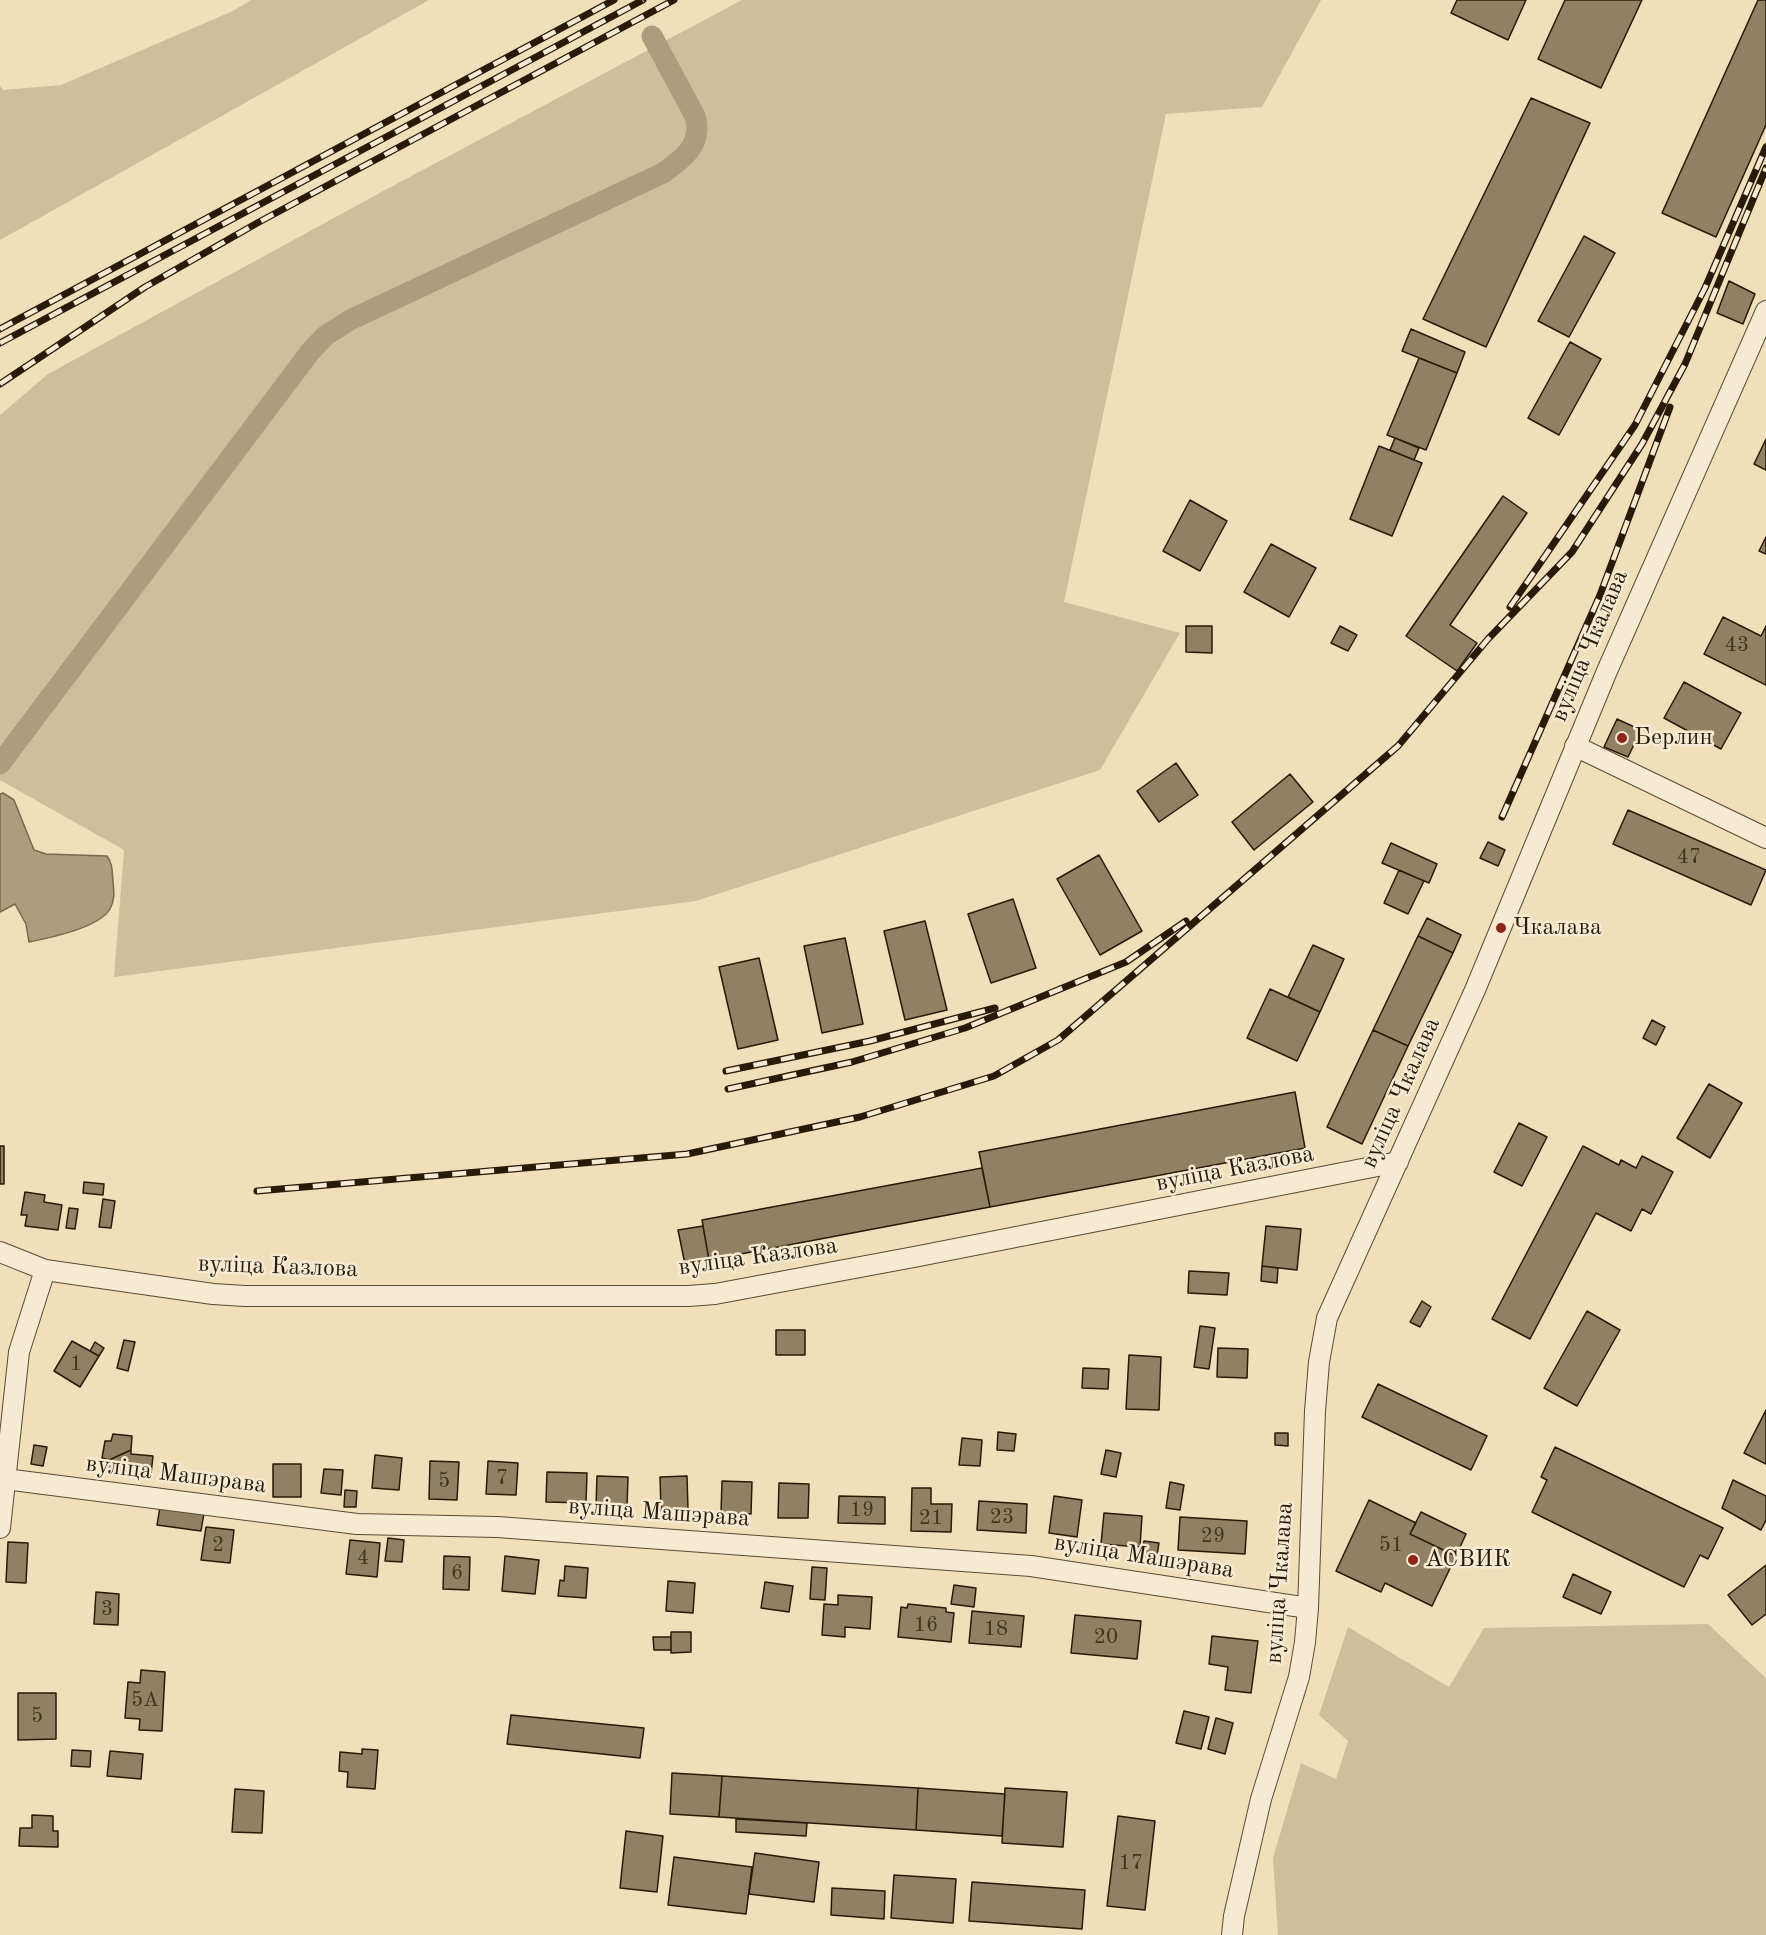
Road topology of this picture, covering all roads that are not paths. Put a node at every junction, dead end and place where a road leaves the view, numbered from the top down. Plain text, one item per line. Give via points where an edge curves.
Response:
1 (1766, 311) edge
2 (1575, 746) junction
3 (1766, 838) edge
4 (1398, 1162) junction
5 (0, 1252) edge
6 (45, 1270) junction
7 (5, 1479) junction
8 (0, 1528) edge
9 (1308, 1608) junction
10 (1232, 1935) edge

1 - 2 street, вуліца Чкалава
2 - 3 street
2 - 4 street, вуліца Чкалава via 1475,990
4 - 6 street, вуліца Казлова via 715,1294 245,1296
4 - 9 street, вуліца Чкалава via 1327,1318 1322,1340 1315,1411
5 - 6 street, вуліца Казлова
6 - 7 street via 19,1352
7 - 8 street
7 - 9 street, вуліца Машэрава via 357,1524 497,1527 1031,1566
9 - 10 street, вуліца Чкалава via 1299,1677 1262,1798

